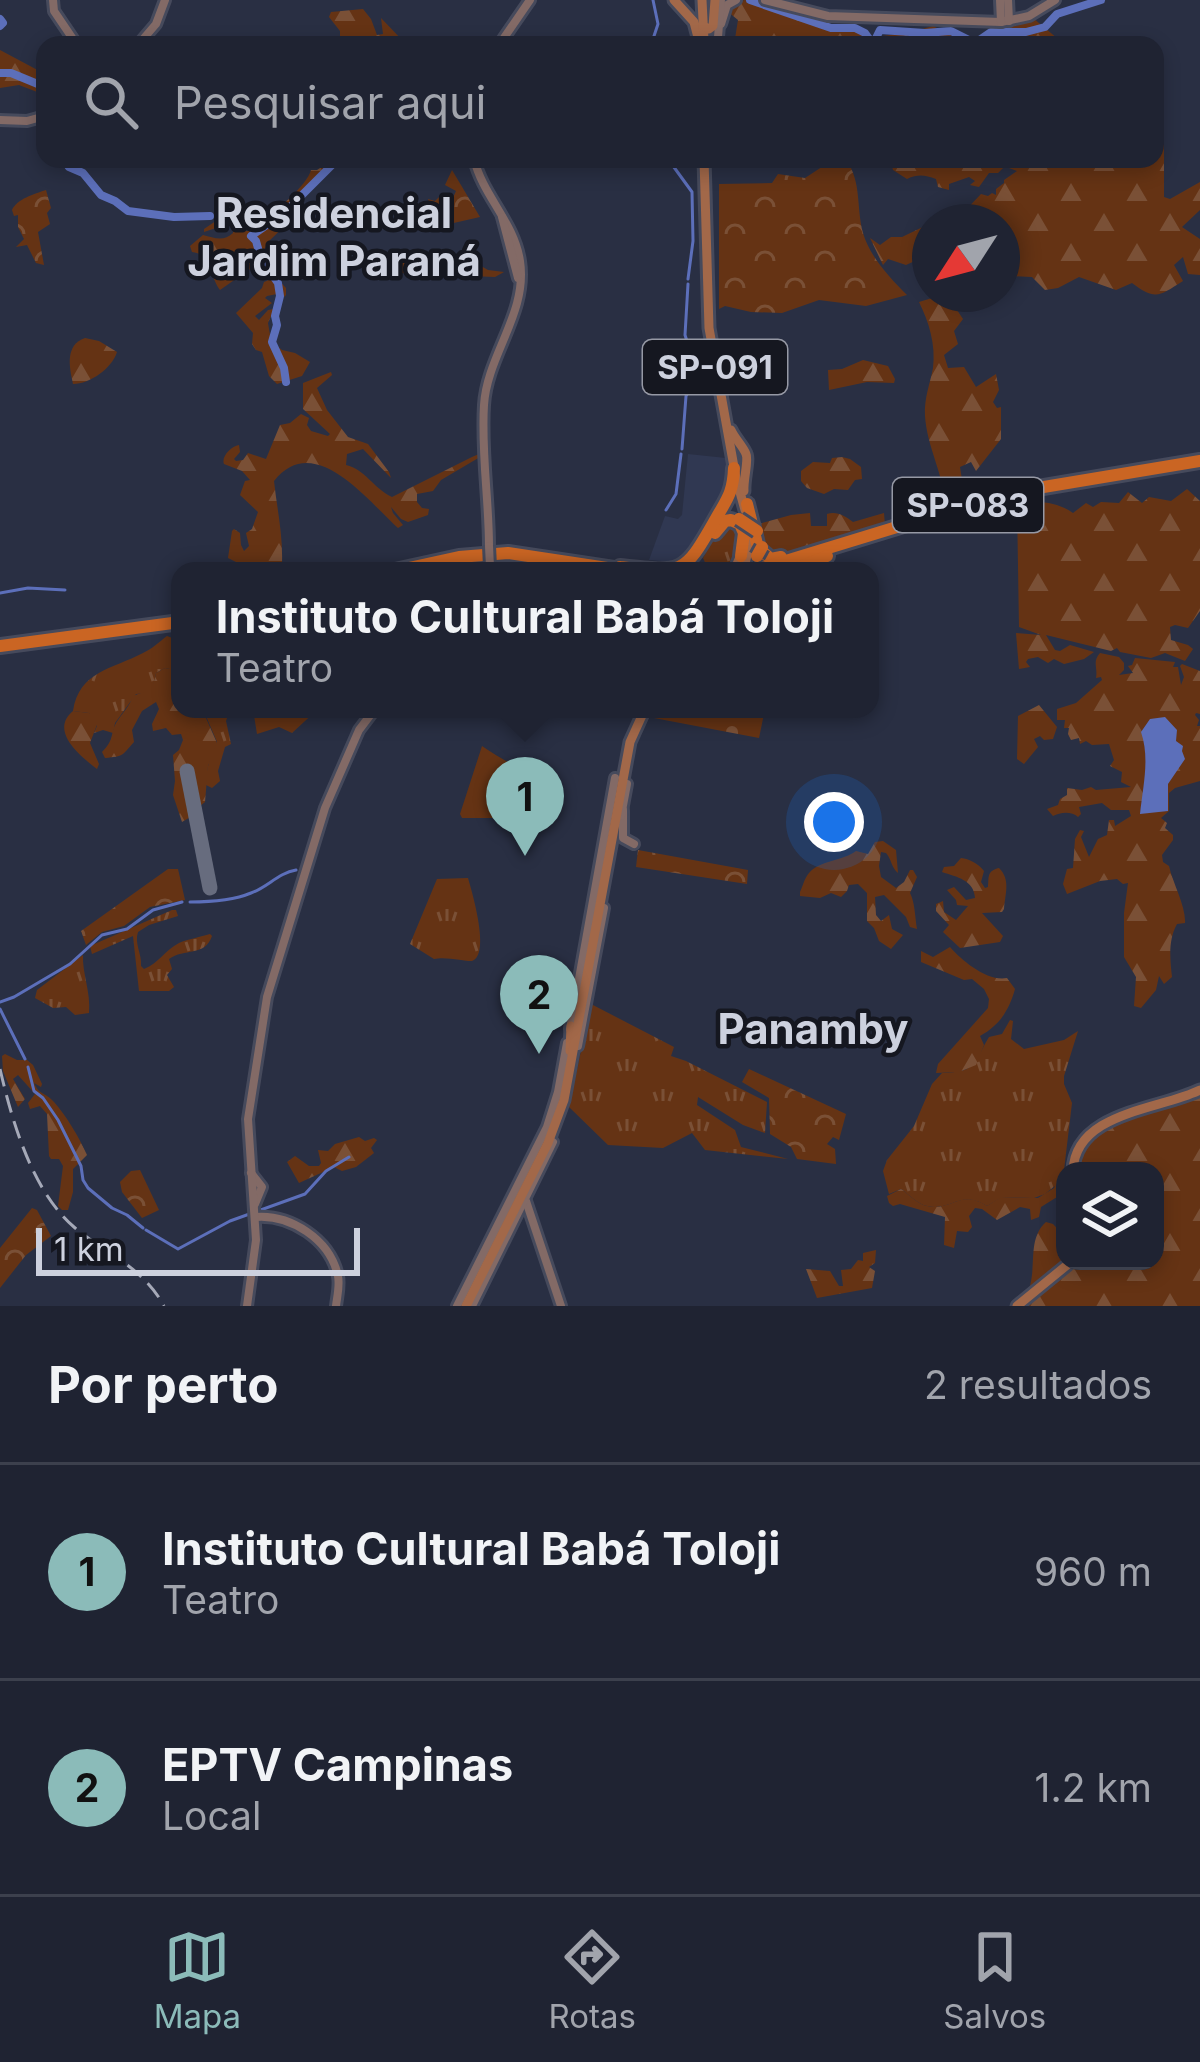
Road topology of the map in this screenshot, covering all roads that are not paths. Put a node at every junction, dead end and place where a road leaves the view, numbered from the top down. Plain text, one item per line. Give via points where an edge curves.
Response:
1 (53, 0) edge
2 (165, 0) edge
3 (530, 0) edge
4 (676, 0) edge
5 (700, 0) edge
6 (720, 0) edge
7 (736, 0) edge
8 (765, 0) edge
9 (1004, 0) edge
10 (1055, 0) edge
11 (717, 22) junction
12 (1005, 22) junction
13 (71, 36) edge
14 (146, 36) edge
15 (506, 36) edge
16 (699, 36) edge
17 (702, 36) edge
18 (708, 36) edge
19 (716, 36) edge
20 (36, 116) edge
21 (0, 118) edge
22 (477, 168) edge
23 (705, 168) edge
24 (705, 168) edge
25 (505, 220) junction
26 (518, 271) junction
27 (1195, 465) edge
28 (734, 468) junction
29 (746, 500) junction
30 (915, 522) junction
31 (840, 551) junction
32 (741, 556) junction
33 (441, 562) edge
34 (475, 562) edge
35 (490, 562) edge
36 (529, 562) edge
37 (556, 562) edge
38 (685, 562) edge
39 (694, 562) edge
40 (703, 562) edge
41 (742, 562) edge
42 (746, 562) edge
43 (751, 562) edge
44 (775, 562) edge
45 (804, 562) edge
46 (812, 562) edge
47 (171, 620) edge
48 (0, 644) edge
49 (368, 718) edge
50 (640, 718) edge
51 (640, 718) edge
52 (633, 735) junction
53 (623, 761) junction
54 (615, 778) joint
55 (625, 796) junction
56 (607, 829) junction
57 (634, 844) dead end
58 (571, 1026) joint
59 (568, 1055) junction
60 (1200, 1090) edge
61 (562, 1101) junction
62 (546, 1146) junction
63 (533, 1156) junction
64 (1075, 1162) edge
65 (530, 1173) junction
66 (524, 1206) junction
67 (254, 1212) junction
68 (1061, 1270) edge
69 (247, 1303) edge
70 (335, 1306) edge
71 (465, 1306) edge
72 (561, 1306) edge
73 (1017, 1306) edge

1 - 13 main road
2 - 14 main road
3 - 15 main road
4 - 5 main road via 688,7
4 - 16 main road
5 - 11 main road
5 - 17 main road
6 - 11 main road
7 - 11 main road
8 - 12 main road via 828,16
9 - 12 main road
10 - 12 main road
11 - 18 main road
11 - 19 main road
20 - 21 main road
22 - 25 main road
23 - 29 main road, SP-091 via 712,328
24 - 28 main road, SP-091 via 709,328
25 - 26 main road
25 - 26 main road
26 - 35 main road, bridge via 519,298 485,400
27 - 30 highway, SP-083 via 1009,493
27 - 31 highway, SP-083 via 986,505
28 - 32 main road, SP-091 via 746,516
28 - 38 highway via 728,502
29 - 30 highway via 756,545 771,560
29 - 42 main road, SP-091
30 - 44 highway, SP-083
31 - 45 highway, SP-083
31 - 46 highway
32 - 40 highway via 743,528 727,520
32 - 41 main road, SP-091
33 - 37 highway via 524,554
34 - 36 highway
39 - 43 highway, bridge via 719,519 729,516 762,538
47 - 48 highway
49 - 67 main road via 333,787 269,987 248,1119 252,1178 262,1187
50 - 52 main road
51 - 53 main road
52 - 55 main road
52 - 56 main road
53 - 54 main road
53 - 59 main road
54 - 56 main road
55 - 56 main road
55 - 57 main road via 622,836
55 - 61 main road
56 - 58 main road
56 - 61 main road
58 - 59 main road
59 - 61 main road
60 - 64 main road via 1095,1130
61 - 62 main road
62 - 63 main road
62 - 65 main road
62 - 66 main road
62 - 71 main road
63 - 65 main road
63 - 71 main road
65 - 71 main road
66 - 71 main road
66 - 72 main road
67 - 69 main road
67 - 70 main road via 288,1220 317,1242 338,1274
68 - 73 main road

